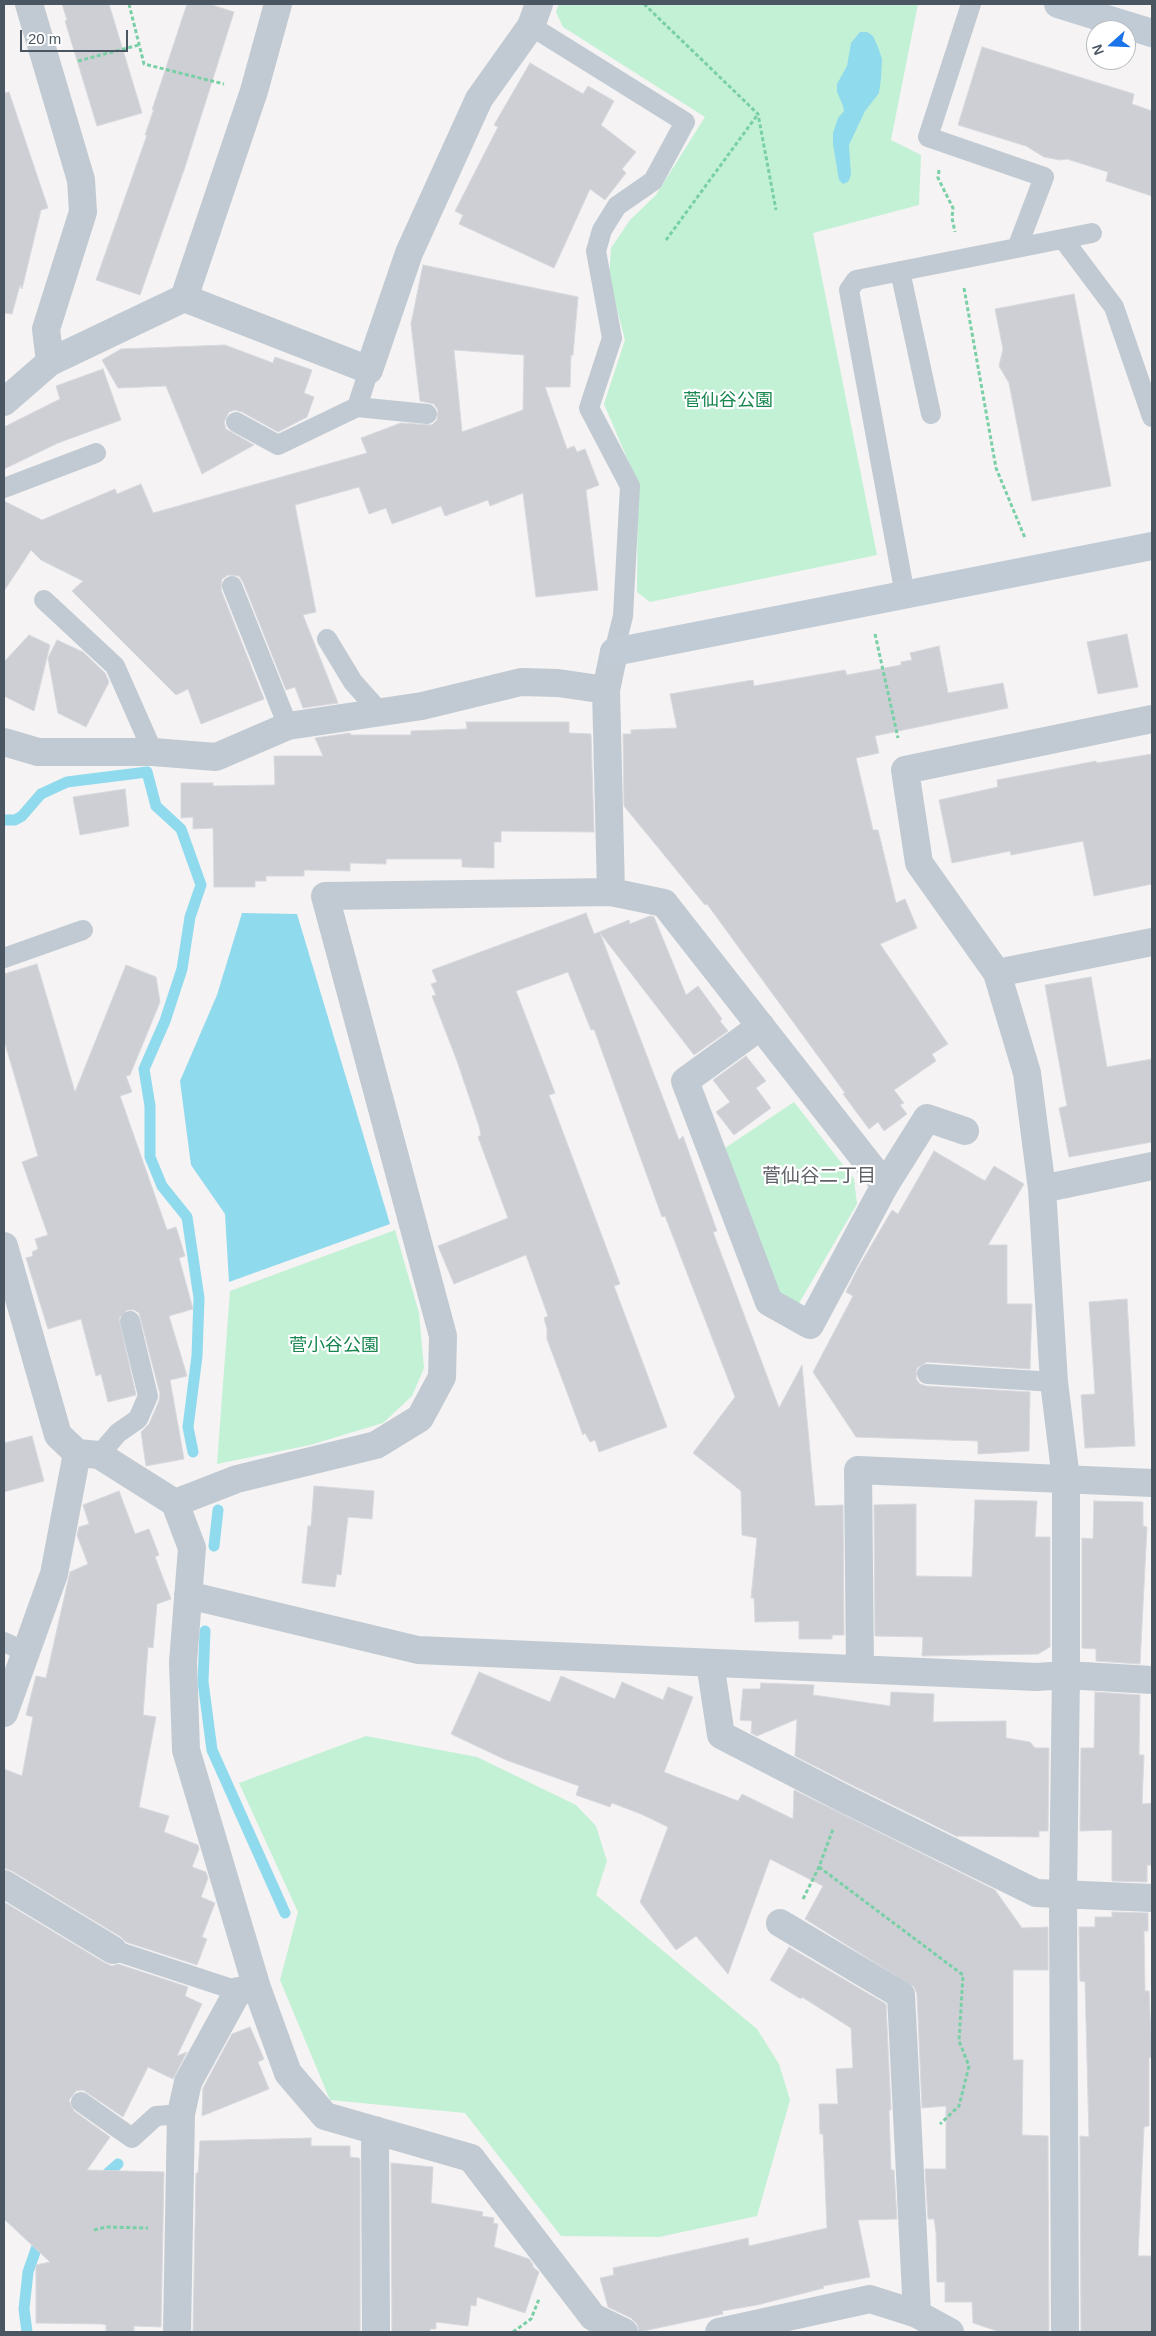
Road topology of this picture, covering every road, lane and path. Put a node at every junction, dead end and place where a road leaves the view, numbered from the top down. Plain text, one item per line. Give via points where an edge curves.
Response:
1 (29, 4) edge
2 (128, 4) edge
3 (278, 4) edge
4 (644, 4) edge
5 (972, 4) edge
6 (1058, 4) edge
7 (535, 15) edge
8 (1152, 33) edge
9 (139, 44) junction
10 (49, 70) junction
11 (254, 91) junction
12 (758, 114) junction
13 (947, 144) junction
14 (776, 210) dead end
15 (1092, 233) dead end
16 (1063, 239) junction
17 (666, 240) dead end
18 (1017, 248) junction
19 (959, 259) junction
20 (900, 271) junction
21 (184, 298) junction
22 (50, 362) junction
23 (369, 370) junction
24 (4, 402) edge
25 (357, 407) junction
26 (427, 414) dead end
27 (931, 414) dead end
28 (1152, 417) edge
29 (236, 422) dead end
30 (96, 453) dead end
31 (4, 488) edge
32 (1026, 538) dead end
33 (1152, 546) edge
34 (232, 586) dead end
35 (905, 595) junction
36 (44, 600) dead end
37 (874, 633) dead end
38 (327, 639) dead end
39 (614, 652) junction
40 (606, 690) junction
41 (379, 711) junction
42 (1152, 719) edge
43 (288, 726) junction
44 (4, 742) edge
45 (153, 752) junction
46 (905, 770) junction
47 (611, 892) junction
48 (83, 930) dead end
49 (1152, 942) edge
50 (4, 958) edge
51 (998, 973) junction
52 (761, 1026) junction
53 (965, 1131) dead end
54 (1152, 1166) edge
55 (886, 1185) junction
56 (1042, 1189) junction
57 (4, 1246) edge
58 (130, 1321) dead end
59 (927, 1374) dead end
60 (1054, 1382) junction
61 (88, 1454) junction
62 (1066, 1479) junction
63 (1152, 1483) edge
64 (175, 1503) junction
65 (188, 1595) junction
66 (15, 1647) edge
67 (710, 1663) junction
68 (860, 1668) junction
69 (1066, 1675) junction
70 (1152, 1680) edge
71 (4, 1713) edge
72 (844, 1798) junction
73 (4, 1884) edge
74 (1063, 1895) junction
75 (1152, 1898) edge
76 (785, 1925) joint
77 (113, 1950) joint
78 (247, 1989) junction
79 (82, 2102) dead end
80 (181, 2114) junction
81 (375, 2130) junction
82 (178, 2229) junction
83 (94, 2230) dead end
84 (917, 2314) junction
85 (177, 2332) edge
86 (376, 2332) edge
87 (624, 2332) edge
88 (719, 2332) edge
89 (950, 2332) edge
90 (1064, 2332) edge

1 - 10 street
2 - 9 path
3 - 11 street
4 - 12 path
5 - 13 lane via 928,137
6 - 8 street
7 - 23 street via 480,98 409,252
7 - 39 lane via 685,122 653,181 617,206 602,230 596,251 612,338 590,408 630,486 623,616
9 - 10 path
9 - 11 path via 144,64
10 - 22 street via 82,180 83,212 46,329
11 - 21 street
12 - 14 path
12 - 17 path
13 - 18 lane via 1044,177
13 - 19 path via 938,178 953,208
15 - 16 lane
16 - 18 lane
16 - 28 lane via 1114,307
18 - 19 lane
19 - 20 lane
19 - 32 path via 996,468
20 - 27 lane
20 - 35 lane via 856,280 849,290
21 - 22 street
21 - 23 street
22 - 24 street
23 - 25 lane
25 - 26 lane
25 - 29 lane via 278,445
30 - 31 lane
33 - 35 street
34 - 43 lane
35 - 39 street
36 - 45 lane via 115,666
37 - 46 path
38 - 41 lane via 353,682
39 - 40 street
40 - 41 street via 521,682 422,706
40 - 47 street
41 - 43 street
42 - 46 street
43 - 45 street via 216,757
44 - 45 street via 38,752
46 - 51 street via 919,863
47 - 52 street via 664,903
47 - 64 street via 326,896 443,1336 442,1377 420,1418 376,1446 237,1479
48 - 50 lane
49 - 51 street
51 - 56 street via 1027,1073
52 - 55 street
52 - 55 street via 685,1081 769,1302 810,1324
53 - 55 street via 927,1118
54 - 56 street
56 - 60 street
57 - 61 street via 58,1435
58 - 61 lane via 148,1396 138,1420
59 - 60 lane
60 - 62 street
61 - 64 street
61 - 66 street via 54,1574
62 - 63 street
62 - 68 street via 858,1470
62 - 69 street
64 - 65 street via 192,1548
65 - 67 street via 418,1650
65 - 78 street via 183,1662 186,1750
66 - 71 street
67 - 68 street
67 - 72 street via 721,1735
68 - 69 street via 1037,1677
69 - 70 street
69 - 74 street
72 - 74 street via 1036,1893
72 - 76 path via 819,1866
73 - 77 street
74 - 75 street
74 - 90 street
76 - 84 street via 901,1995
77 - 78 lane
78 - 80 street via 188,2082
78 - 81 street via 288,2073 325,2116
79 - 80 lane via 132,2138 156,2116
80 - 82 street
81 - 86 street
81 - 87 street via 471,2158 593,2317
82 - 83 path via 106,2227
82 - 85 street
84 - 88 street via 870,2299
84 - 89 street

